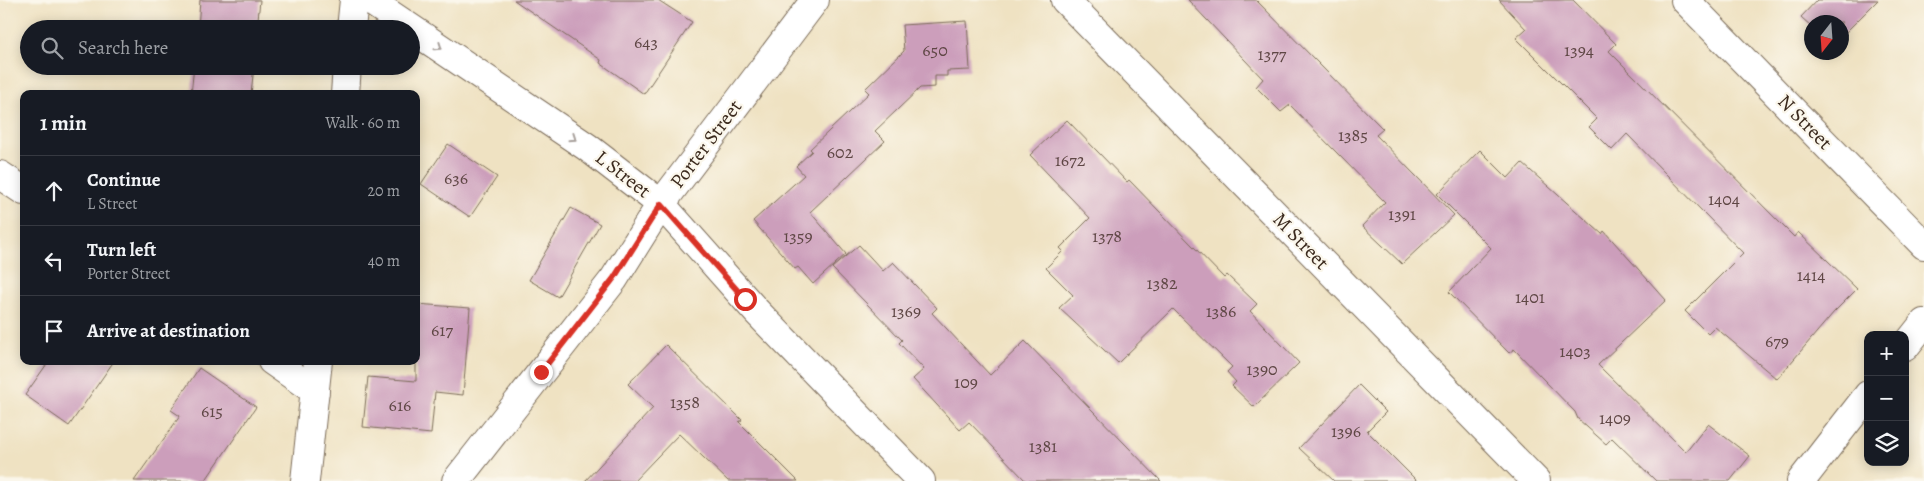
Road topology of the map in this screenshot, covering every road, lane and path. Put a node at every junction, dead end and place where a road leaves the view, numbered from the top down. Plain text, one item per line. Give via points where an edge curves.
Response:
1 (354, 0) edge
2 (369, 0) edge
3 (815, 0) edge
4 (1066, 0) edge
5 (1686, 0) edge
6 (352, 20) edge
7 (399, 20) edge
8 (420, 34) edge
9 (346, 75) edge
10 (345, 90) edge
11 (0, 175) edge
12 (20, 188) edge
13 (661, 204) junction
14 (1924, 245) edge
15 (1924, 323) edge
16 (1909, 342) edge
17 (278, 365) edge
18 (318, 365) edge
19 (315, 391) junction
20 (1864, 400) edge
21 (305, 481) edge
22 (456, 481) edge
23 (921, 481) edge
24 (1536, 481) edge
25 (1801, 481) edge

1 - 6 street
2 -> 7 street, L Street
3 - 13 street, Porter Street
4 - 24 street, M Street
5 - 14 street, N Street
8 -> 13 street, L Street via 587,147
9 - 10 street
11 - 12 street
13 - 22 street, Porter Street via 614,278
13 - 23 street, L Street via 757,312
15 - 16 street
17 - 19 street
18 - 19 street
19 - 21 street
20 - 25 street

